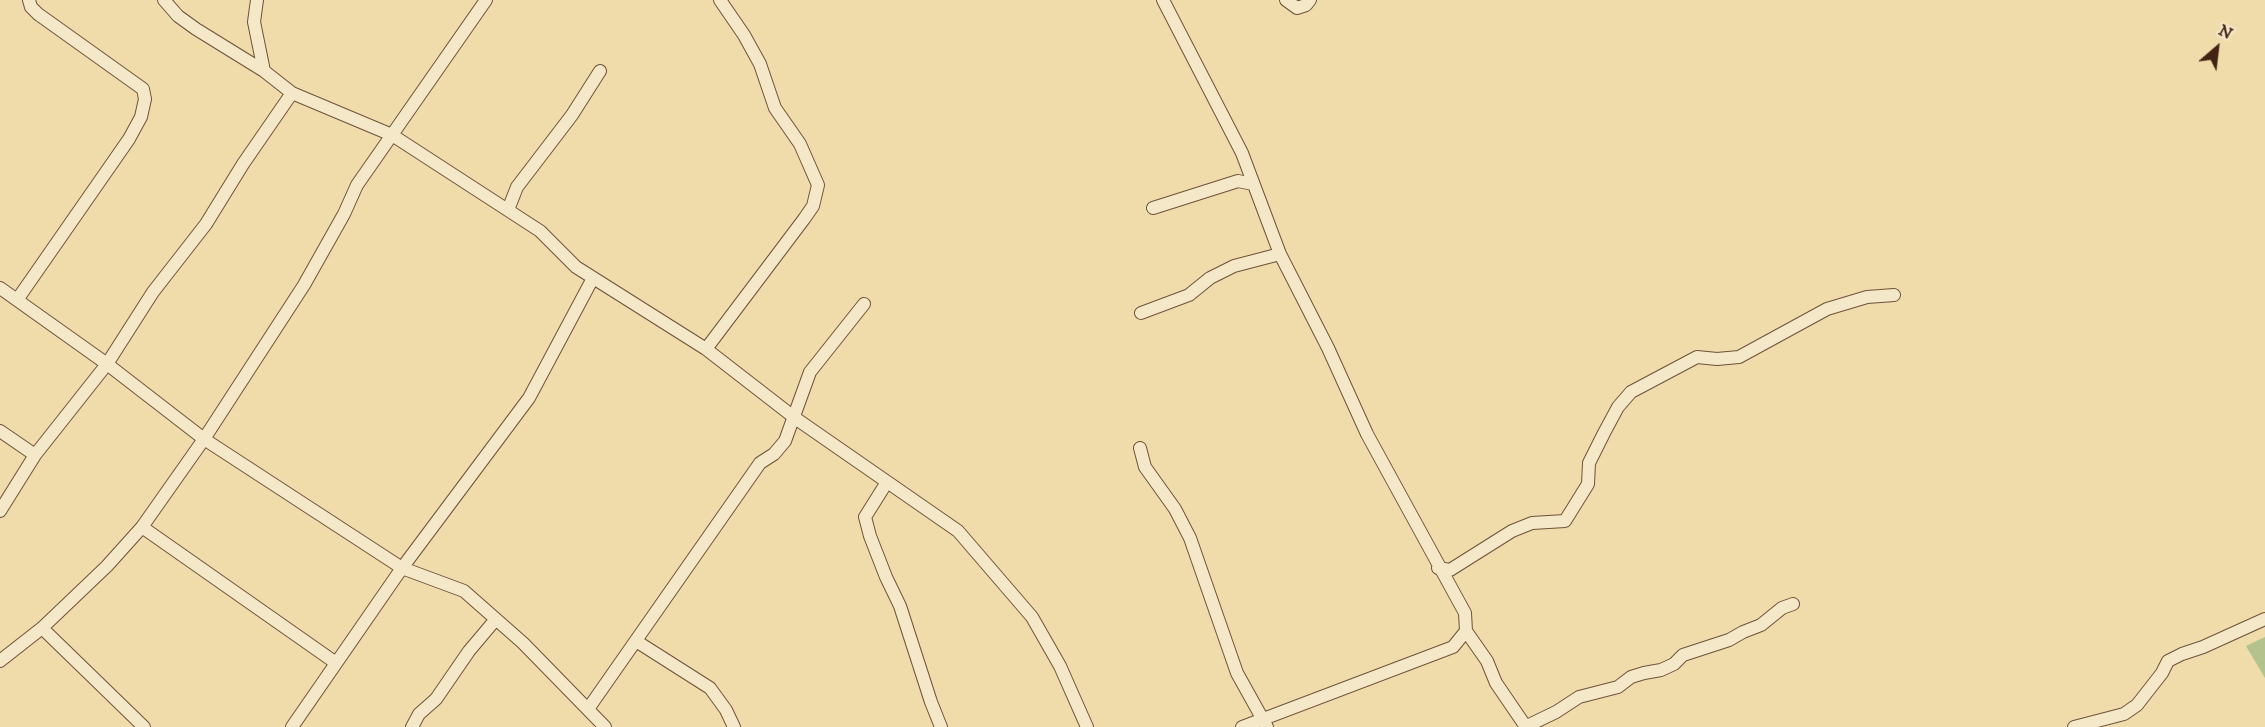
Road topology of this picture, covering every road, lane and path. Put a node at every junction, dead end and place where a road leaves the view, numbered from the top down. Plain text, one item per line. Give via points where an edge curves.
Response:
1 (29, 0) edge
2 (257, 0) edge
3 (486, 0) edge
4 (720, 0) edge
5 (1163, 0) edge
6 (1286, 0) edge
7 (1310, 0) edge
8 (166, 2) edge
9 (264, 71) junction
10 (600, 71) dead end
11 (292, 93) junction
12 (392, 135) junction
13 (1253, 184) junction
14 (1153, 208) dead end
15 (507, 210) junction
16 (1280, 254) junction
17 (593, 278) junction
18 (0, 288) edge
19 (1894, 295) dead end
20 (17, 300) junction
21 (864, 304) dead end
22 (1141, 313) dead end
23 (706, 349) junction
24 (107, 364) junction
25 (795, 418) junction
26 (0, 431) edge
27 (204, 439) junction
28 (1140, 448) dead end
29 (35, 455) junction
30 (887, 482) junction
31 (0, 511) edge
32 (142, 527) junction
33 (402, 568) junction
34 (1438, 568) junction
35 (1793, 604) dead end
36 (496, 619) junction
37 (2265, 619) edge
38 (42, 628) junction
39 (1466, 632) junction
40 (636, 641) junction
41 (0, 661) edge
42 (336, 663) junction
43 (588, 709) junction
44 (1264, 723) edge
45 (297, 725) edge
46 (144, 727) edge
47 (412, 727) edge
48 (605, 727) edge
49 (734, 727) edge
50 (941, 727) edge
51 (1087, 727) edge
52 (1242, 727) edge
53 (1526, 727) edge
54 (2074, 727) edge

1 - 20 street via 38,14 143,89 145,99 129,139
2 - 9 street via 254,22
3 - 12 street
4 - 23 street via 760,64 776,108 800,144 818,185 813,206
5 - 13 street via 1242,153
6 - 7 street via 1297,8
8 - 9 street via 196,29
9 - 11 street
10 - 15 street via 517,187
11 - 12 street
11 - 24 street
12 - 15 street
12 - 27 street via 357,185 304,285
13 - 14 street via 1238,181
13 - 16 street
15 - 17 street via 540,231 576,267
16 - 22 street via 1234,266 1189,295
16 - 34 street via 1367,434
17 - 23 street
17 - 33 street via 529,398
18 - 20 street
19 - 34 street via 1867,297 1827,309 1739,357 1697,357 1631,392 1604,433 1589,463 1588,484 1565,521 1532,524 1512,531 1450,570
20 - 24 street
21 - 25 street via 810,372
23 - 25 street
24 - 27 street
24 - 29 street
25 - 30 street
25 - 40 street via 785,441 760,464
26 - 29 street
27 - 32 street
27 - 33 street
28 - 44 street via 1145,467 1190,538 1237,673
29 - 31 street
30 - 50 street via 866,517
30 - 51 street via 958,531 1032,617 1060,666
32 - 38 street
32 - 42 street
33 - 36 street via 464,591
33 - 42 street
34 - 39 street via 1465,613
35 - 53 street via 1729,640 1683,655 1661,670 1631,677 1618,687 1579,698
36 - 43 street
36 - 47 street
37 - 54 street via 2168,661 2137,705 2124,714
38 - 41 street
38 - 46 street
39 - 44 street via 1453,647
39 - 53 street
40 - 43 street
40 - 49 street via 710,688
42 - 45 street
43 - 48 street
44 - 52 street

